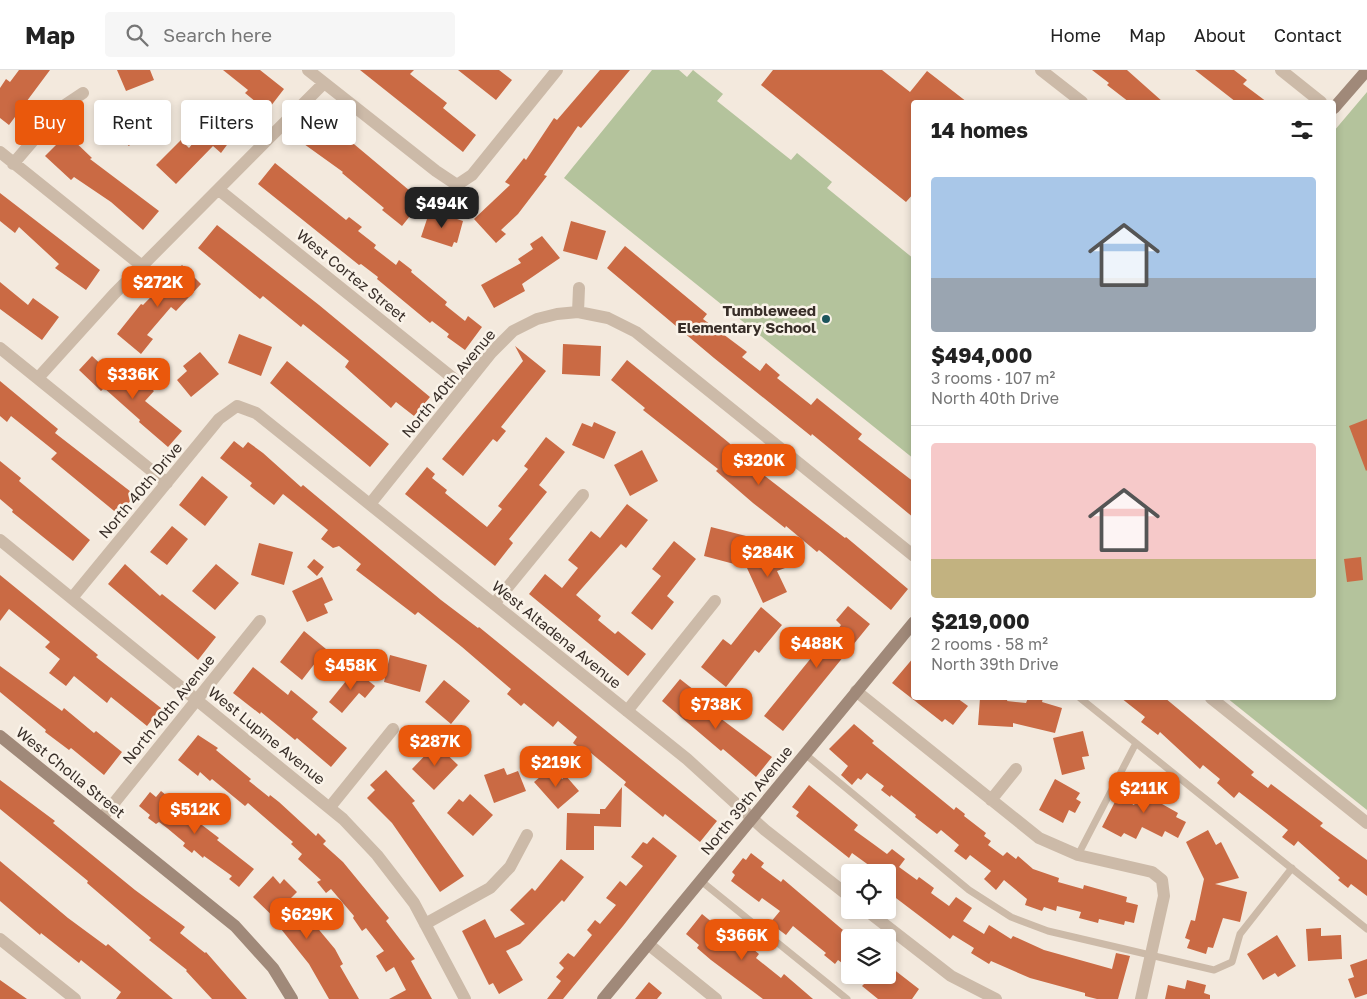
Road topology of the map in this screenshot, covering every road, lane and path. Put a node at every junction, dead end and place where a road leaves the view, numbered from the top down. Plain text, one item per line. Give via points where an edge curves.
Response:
1 (308, 70) edge
2 (1042, 70) edge
3 (1281, 70) edge
4 (1367, 70) edge
5 (553, 72) edge
6 (324, 83) junction
7 (83, 93) dead end
8 (1080, 100) edge
9 (1318, 100) edge
10 (1336, 106) edge
11 (0, 152) edge
12 (13, 164) junction
13 (219, 190) junction
14 (142, 266) junction
15 (580, 288) dead end
16 (578, 312) junction
17 (0, 348) edge
18 (38, 378) junction
19 (464, 387) junction
20 (237, 406) joint
21 (166, 483) junction
22 (583, 495) dead end
23 (370, 504) junction
24 (0, 540) edge
25 (911, 554) edge
26 (72, 598) junction
27 (715, 601) dead end
28 (494, 604) junction
29 (260, 621) dead end
30 (911, 629) edge
31 (856, 691) junction
32 (197, 699) junction
33 (1082, 700) edge
34 (1214, 700) edge
35 (627, 711) junction
36 (393, 728) dead end
37 (0, 736) edge
38 (1136, 743) junction
39 (805, 754) junction
40 (1016, 769) dead end
41 (991, 800) junction
42 (330, 807) junction
43 (102, 818) junction
44 (752, 818) junction
45 (1367, 823) edge
46 (527, 836) dead end
47 (1078, 855) junction
48 (1292, 868) junction
49 (700, 881) junction
50 (841, 890) edge
51 (878, 919) edge
52 (425, 924) junction
53 (1367, 929) edge
54 (0, 939) edge
55 (648, 944) junction
56 (1152, 954) junction
57 (75, 999) edge
58 (292, 999) edge
59 (465, 999) edge
60 (603, 999) edge
61 (716, 999) edge
62 (846, 999) edge
63 (996, 999) edge
64 (1141, 999) edge

1 - 6 street
2 - 8 street
3 - 9 street
4 - 10 street
5 - 6 street via 472,175 457,185
6 - 13 street
7 - 12 street via 62,107
11 - 12 street
12 - 14 street
13 - 14 street
13 - 19 street, West Cortez Street
14 - 18 street
15 - 16 street
16 - 19 street, North 40th Avenue via 537,319 513,331
16 - 25 street via 608,318 636,332
17 - 18 street
18 - 21 street
19 - 23 street, North 40th Avenue
20 - 21 street, North 40th Drive via 219,419
20 - 23 street, West Altadena Avenue via 256,413
21 - 26 street, North 40th Drive
22 - 28 street
23 - 28 street, West Altadena Avenue
24 - 26 street, West Lupine Avenue
26 - 32 street, West Lupine Avenue
27 - 35 street
28 - 35 street, West Altadena Avenue
29 - 32 street, North 40th Avenue
30 - 31 street, North 39th Avenue
31 - 39 street, North 39th Avenue
31 - 41 street
32 - 42 street, West Lupine Avenue
32 - 43 street, North 40th Avenue
33 - 38 lane
34 - 45 street
35 - 44 street, West Altadena Avenue
36 - 42 street
37 - 43 street, West Cholla Street
38 - 47 lane
38 - 48 lane
39 - 44 street, North 39th Avenue
39 - 56 lane via 969,890 1011,917 1048,931
40 - 41 street
41 - 47 street via 1039,838
42 - 52 street, West Lupine Avenue via 377,855
43 - 58 street, West Cholla Street via 235,926 272,968
44 - 49 street, North 39th Avenue
44 - 50 street, West Altadena Avenue
46 - 52 street via 510,867 490,888
47 - 56 street via 1147,870 1162,880 1164,896
48 - 53 lane
48 - 56 lane via 1240,934 1232,962 1214,970
49 - 55 street, North 39th Avenue
49 - 62 lane
51 - 63 street via 951,976
52 - 59 street, West Lupine Avenue
54 - 57 street
55 - 60 street, North 39th Avenue
55 - 61 street
56 - 64 street

